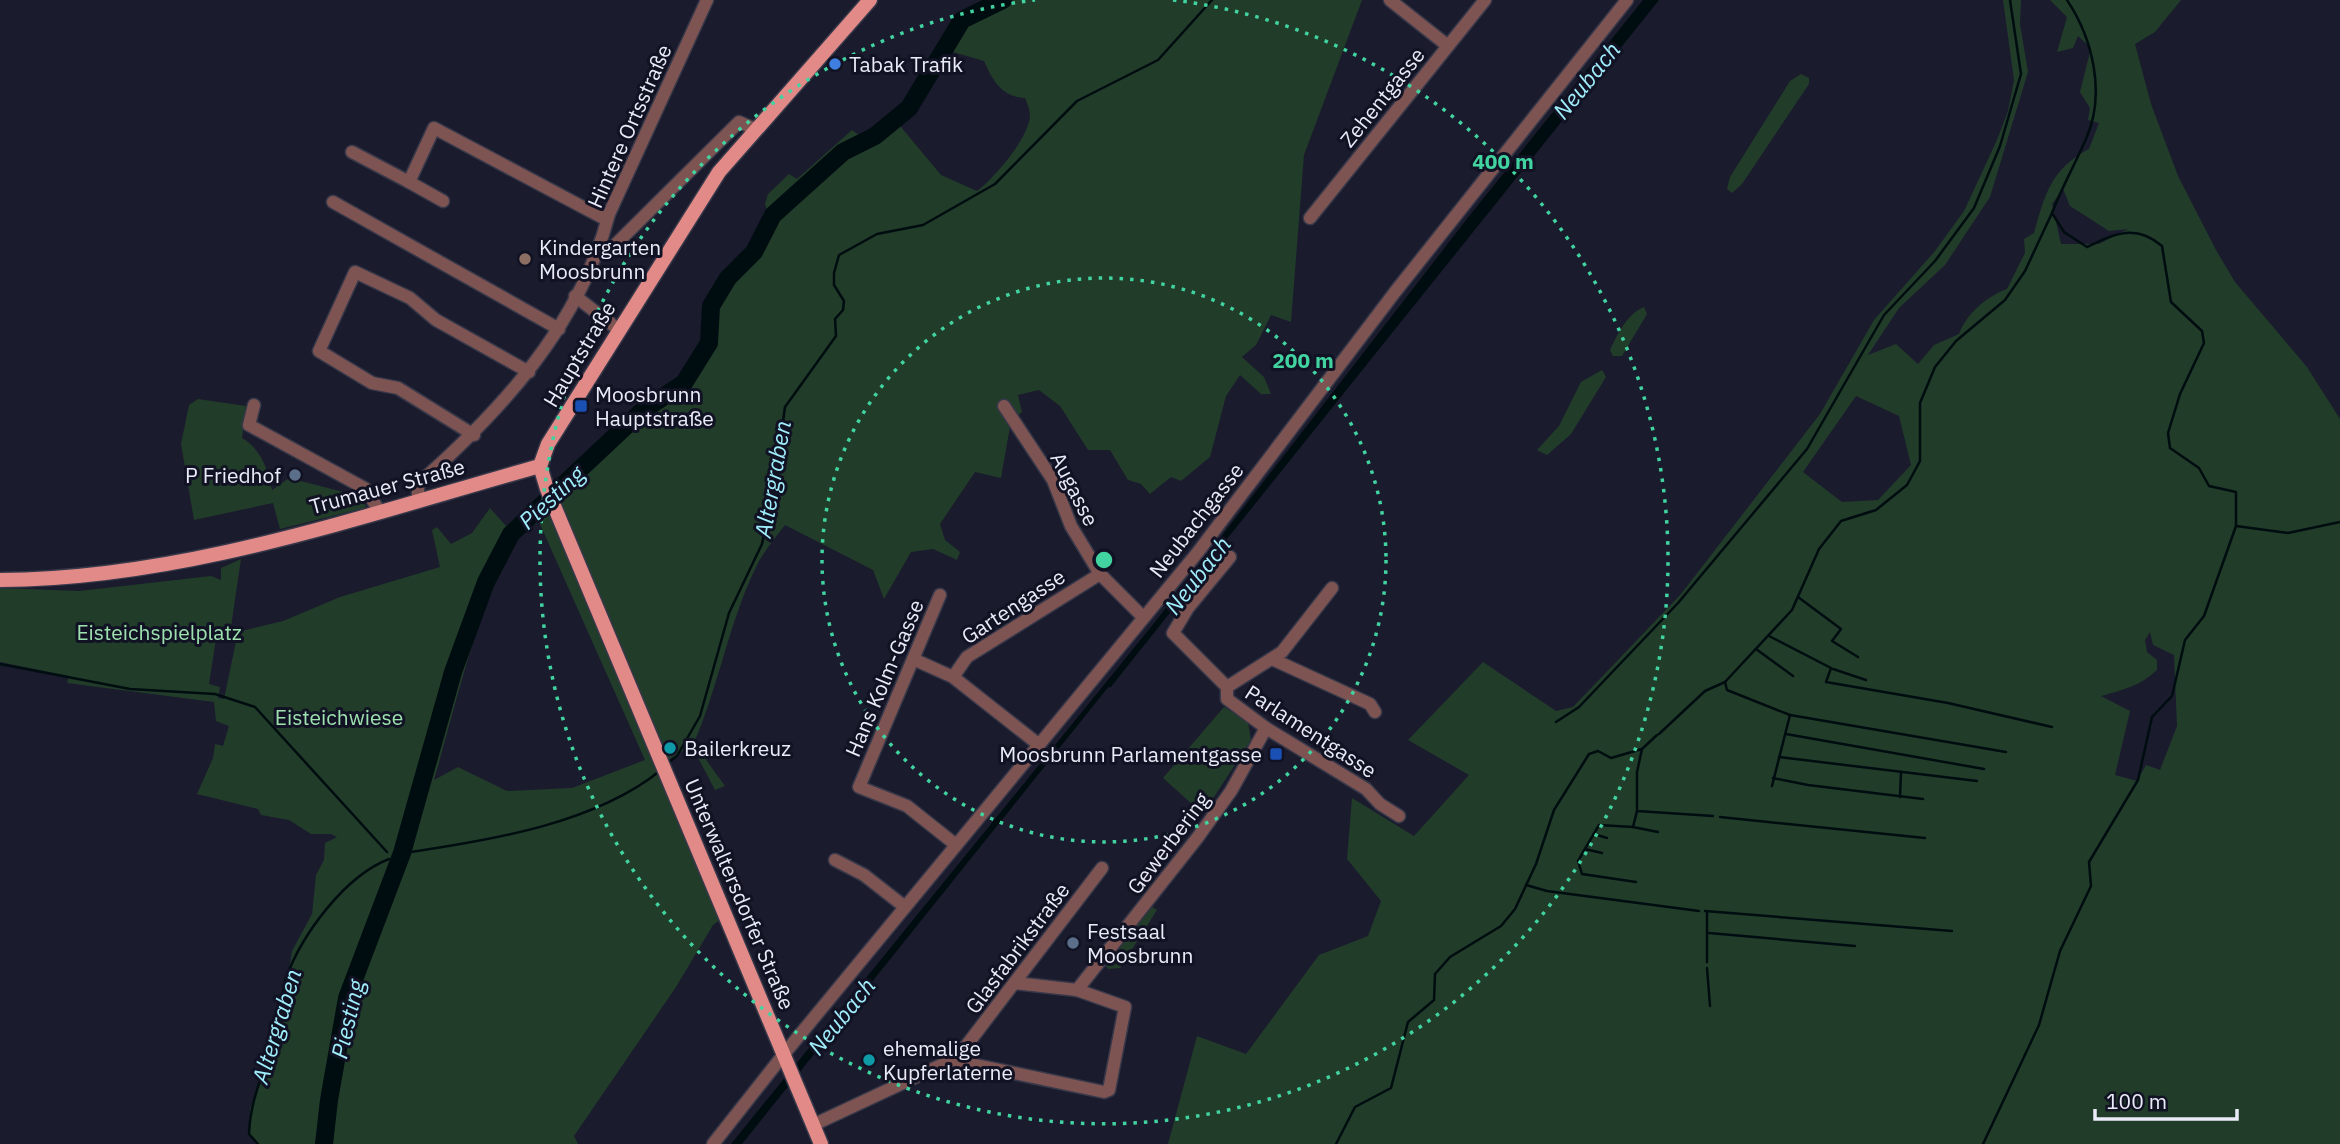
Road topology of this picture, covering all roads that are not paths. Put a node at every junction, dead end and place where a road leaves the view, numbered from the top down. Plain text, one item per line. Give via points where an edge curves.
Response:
1 (707, 0) edge
2 (870, 0) edge
3 (1390, 0) edge
4 (1485, 0) edge
5 (1627, 0) edge
6 (1448, 47) junction
7 (755, 128) junction
8 (352, 152) dead end
9 (409, 182) junction
10 (443, 201) dead end
11 (333, 202) dead end
12 (1310, 218) dead end
13 (607, 220) junction
14 (599, 251) junction
15 (575, 296) junction
16 (559, 329) junction
17 (619, 330) junction
18 (529, 372) junction
19 (254, 405) dead end
20 (1004, 406) dead end
21 (474, 435) junction
22 (540, 466) junction
23 (418, 500) junction
24 (379, 511) junction
25 (1230, 557) dead end
26 (1100, 574) junction
27 (0, 580) edge
28 (1332, 588) dead end
29 (940, 595) dead end
30 (1143, 617) junction
31 (913, 659) junction
32 (1272, 659) junction
33 (953, 677) junction
34 (1227, 687) junction
35 (1375, 712) dead end
36 (1266, 728) junction
37 (1038, 744) junction
38 (1399, 816) dead end
39 (956, 845) junction
40 (835, 860) dead end
41 (1102, 868) dead end
42 (905, 907) junction
43 (1015, 983) junction
44 (1077, 990) junction
45 (786, 1059) junction
46 (952, 1060) junction
47 (813, 1125) junction
48 (713, 1144) edge
49 (821, 1144) edge

1 - 13 street, Hintere Ortsstraße
2 - 7 main road, Hauptstraße
3 - 6 street
4 - 6 street, Zehentgasse
5 - 30 street, Neubachgasse
6 - 12 street, Zehentgasse
7 - 14 street via 739,122 613,247
7 - 17 main road, Hauptstraße via 719,172
8 - 9 street
9 - 10 street
9 - 13 street via 434,128
11 - 16 street
13 - 14 street, Hintere Ortsstraße
14 - 15 street, Hintere Ortsstraße
15 - 16 street, Hintere Ortsstraße
15 - 17 street
16 - 18 street, Hintere Ortsstraße
17 - 22 main road, Hauptstraße via 548,444
18 - 21 street, Hintere Ortsstraße
18 - 21 street via 436,320 410,298 355,272 319,351 372,383 398,388
19 - 24 street via 249,425 366,489
20 - 26 street, Augasse via 1053,480 1078,538
21 - 23 street, Hintere Ortsstraße via 418,484
22 - 23 main road, Trumauer Straße
22 - 45 main road, Unterwaltersdorfer Straße
23 - 24 main road, Trumauer Straße
24 - 27 main road, Trumauer Straße via 245,548 104,574
25 - 34 street via 1188,607 1173,633
26 - 30 street, Augasse
26 - 33 street, Gartengasse via 967,657
28 - 32 street, Parlamentgasse
29 - 31 street, Hans Kolm-Gasse
30 - 37 street, Neubachgasse
31 - 33 street
31 - 39 street, Hans Kolm-Gasse via 859,787 907,806
32 - 34 street, Parlamentgasse
32 - 35 street via 1370,704
33 - 37 street
34 - 36 street, Parlamentgasse via 1227,699
36 - 38 street, Parlamentgasse via 1366,789
36 - 44 street, Gewerbering via 1231,791 1198,837
37 - 39 street, Neubachgasse
39 - 42 street, Neubachgasse
40 - 42 street via 864,874
41 - 43 street, Glasfabrikstraße
42 - 45 street, Neubachgasse
43 - 44 street
43 - 46 street, Glasfabrikstraße
44 - 46 street via 1125,1007 1109,1090
45 - 47 main road, Unterwaltersdorfer Straße
45 - 48 street, Neubachgasse
46 - 47 street, Glasfabrikstraße
47 - 49 main road, Unterwaltersdorfer Straße

